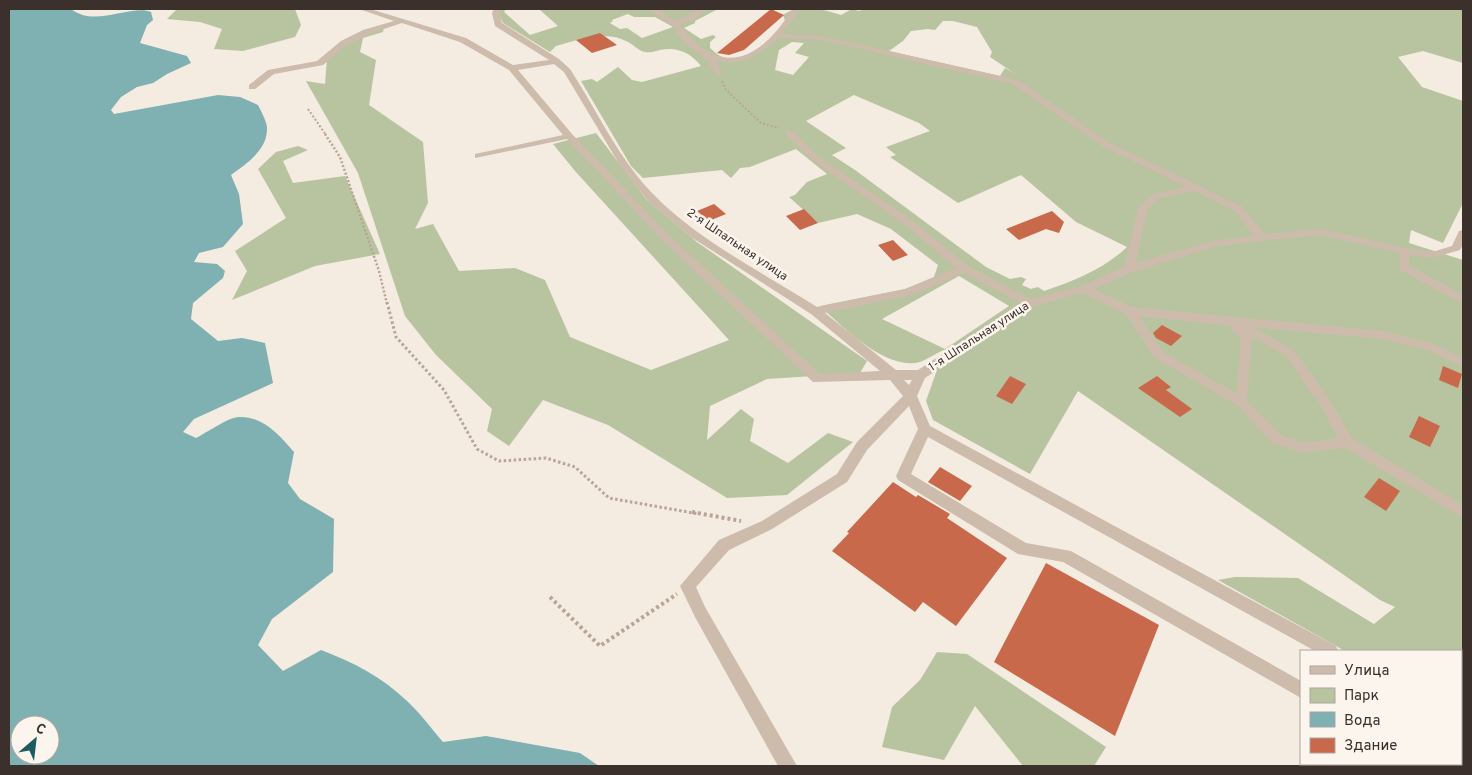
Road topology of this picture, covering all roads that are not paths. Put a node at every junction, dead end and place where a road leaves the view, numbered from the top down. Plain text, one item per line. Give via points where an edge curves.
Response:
1 (363, 9) edge
2 (498, 9) edge
3 (653, 9) edge
4 (702, 9) edge
5 (796, 9) edge
6 (402, 21) junction
7 (675, 24) junction
8 (777, 36) junction
9 (709, 57) junction
10 (556, 61) junction
11 (512, 68) junction
12 (719, 73) road end
13 (252, 87) dead end
14 (789, 132) road end
15 (569, 136) junction
16 (478, 156) dead end
17 (1197, 188) junction
18 (1463, 233) edge
19 (1261, 238) junction
20 (1459, 249) edge
21 (1404, 251) junction
22 (964, 269) junction
23 (1129, 269) junction
24 (1084, 290) junction
25 (1463, 300) edge
26 (1030, 303) junction
27 (816, 311) junction
28 (1130, 311) junction
29 (1230, 319) junction
30 (1463, 363) edge
31 (893, 374) junction
32 (920, 375) junction
33 (911, 396) junction
34 (1241, 402) junction
35 (925, 429) junction
36 (1346, 442) junction
37 (1463, 512) edge
38 (1328, 650) edge
39 (1300, 689) edge
40 (788, 766) edge

1 - 6 street
2 - 10 street, 2-я Шпальная улица via 498,24
3 - 7 street
4 - 7 street via 691,18
5 - 8 street
6 - 11 street via 463,40
6 - 13 street via 344,43 320,63 271,72
7 - 9 street via 690,44
8 - 9 street via 754,54 726,61
8 - 17 street via 822,38 1015,82 1107,145
9 - 12 street
10 - 11 street
10 - 27 street, 2-я Шпальная улица via 567,71 626,167 653,200 694,234
11 - 15 street
14 - 22 street via 815,158 908,222
15 - 16 street
15 - 31 street via 668,240 817,379
17 - 19 street via 1239,209
17 - 23 street via 1156,196 1142,209
18 - 20 street
19 - 21 street, 1-я Шпальная улица via 1322,232
19 - 23 street, 1-я Шпальная улица via 1211,244
20 - 21 street, 1-я Шпальная улица via 1432,255
21 - 25 street via 1404,267
22 - 26 street
22 - 27 street via 908,292
23 - 24 street, 1-я Шпальная улица
24 - 26 street, 1-я Шпальная улица
24 - 28 street
26 - 32 street, 1-я Шпальная улица
27 - 31 street, 2-я Шпальная улица
28 - 29 street
28 - 34 street via 1158,355
29 - 30 street via 1383,335 1430,348
29 - 34 street via 1247,339
29 - 36 street via 1290,352 1326,403
31 - 32 street
31 - 33 street, 2-я Шпальная улица
32 - 33 street, 1-я Шпальная улица
33 - 35 street
33 - 40 street via 862,446 842,478 767,525 724,545 688,586
34 - 36 street via 1276,439 1304,448
35 - 38 street
35 - 39 street via 903,476 1023,549 1066,556
36 - 37 street

